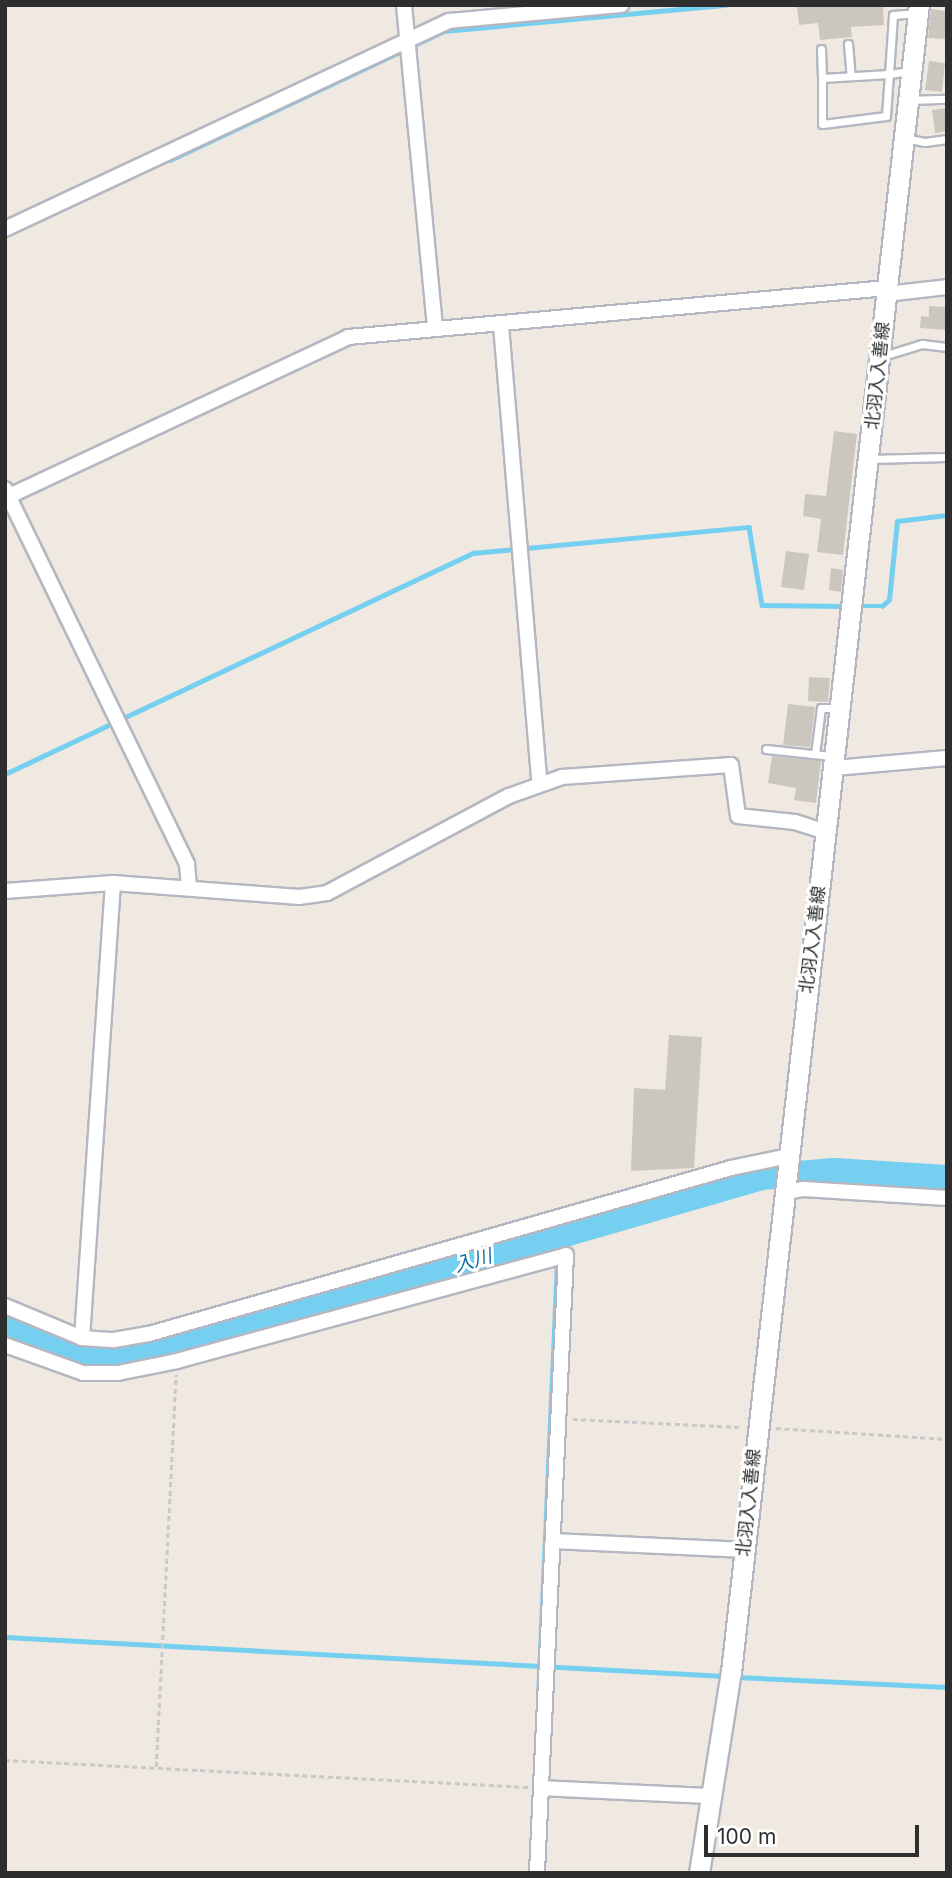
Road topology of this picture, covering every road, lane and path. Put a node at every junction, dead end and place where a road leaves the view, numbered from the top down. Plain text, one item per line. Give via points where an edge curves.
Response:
1 (404, 5) edge
2 (621, 5) edge
3 (918, 9) edge
4 (406, 38) junction
5 (848, 44) dead end
6 (821, 49) dead end
7 (911, 71) junction
8 (889, 74) junction
9 (851, 76) junction
10 (822, 78) junction
11 (947, 99) edge
12 (908, 100) junction
13 (904, 138) junction
14 (947, 139) edge
15 (5, 229) edge
16 (947, 287) edge
17 (886, 291) junction
18 (501, 325) junction
19 (435, 329) junction
20 (947, 347) edge
21 (880, 357) junction
22 (947, 457) edge
23 (870, 459) junction
24 (6, 495) edge
25 (842, 708) junction
26 (766, 750) dead end
27 (815, 754) junction
28 (947, 758) edge
29 (836, 762) junction
30 (539, 782) junction
31 (826, 832) junction
32 (113, 883) junction
33 (189, 886) junction
34 (5, 891) edge
35 (789, 1159) junction
36 (785, 1189) junction
37 (947, 1198) edge
38 (5, 1306) edge
39 (82, 1338) junction
40 (5, 1345) edge
41 (177, 1361) junction
42 (559, 1419) junction
43 (757, 1427) junction
44 (947, 1439) edge
45 (554, 1541) junction
46 (745, 1550) junction
47 (5, 1760) edge
48 (156, 1767) junction
49 (541, 1788) junction
50 (712, 1796) junction
51 (537, 1873) edge
52 (699, 1873) edge

1 - 4 street
2 - 4 street via 449,21
3 - 7 main road, 北羽入入善線
3 - 8 lane via 893,15
4 - 15 street
4 - 19 street
5 - 9 lane
6 - 10 lane
7 - 8 lane
7 - 12 main road, 北羽入入善線
8 - 9 lane
8 - 10 lane via 886,116 822,124
9 - 10 lane
11 - 12 lane
12 - 13 main road, 北羽入入善線
13 - 14 lane
13 - 17 main road, 北羽入入善線
16 - 17 street
17 - 18 street
17 - 21 main road, 北羽入入善線
18 - 19 street
18 - 30 street
19 - 24 street via 348,337
20 - 21 lane via 922,344
21 - 23 main road, 北羽入入善線
22 - 23 lane
23 - 25 main road, 北羽入入善線
24 - 33 street via 187,864
25 - 27 lane via 821,708
25 - 29 main road, 北羽入入善線
26 - 27 lane
27 - 29 lane
28 - 29 street
29 - 31 main road, 北羽入入善線
30 - 31 street via 731,765 738,816 796,822
30 - 33 street via 327,893 299,897
31 - 35 main road, 北羽入入善線
32 - 33 street
32 - 34 street
32 - 39 street
35 - 36 main road, 北羽入入善線
35 - 39 street via 731,1168 149,1334 114,1340
36 - 37 street
36 - 43 main road, 北羽入入善線
38 - 39 street
40 - 41 street via 83,1373 118,1373
41 - 42 street via 566,1255
41 - 48 path
42 - 43 path
42 - 45 street
43 - 44 path
43 - 46 main road, 北羽入入善線
45 - 46 street
45 - 49 street
46 - 50 main road, 北羽入入善線
47 - 48 path
48 - 49 path
49 - 50 street
49 - 51 street
50 - 52 main road, 北羽入入善線

